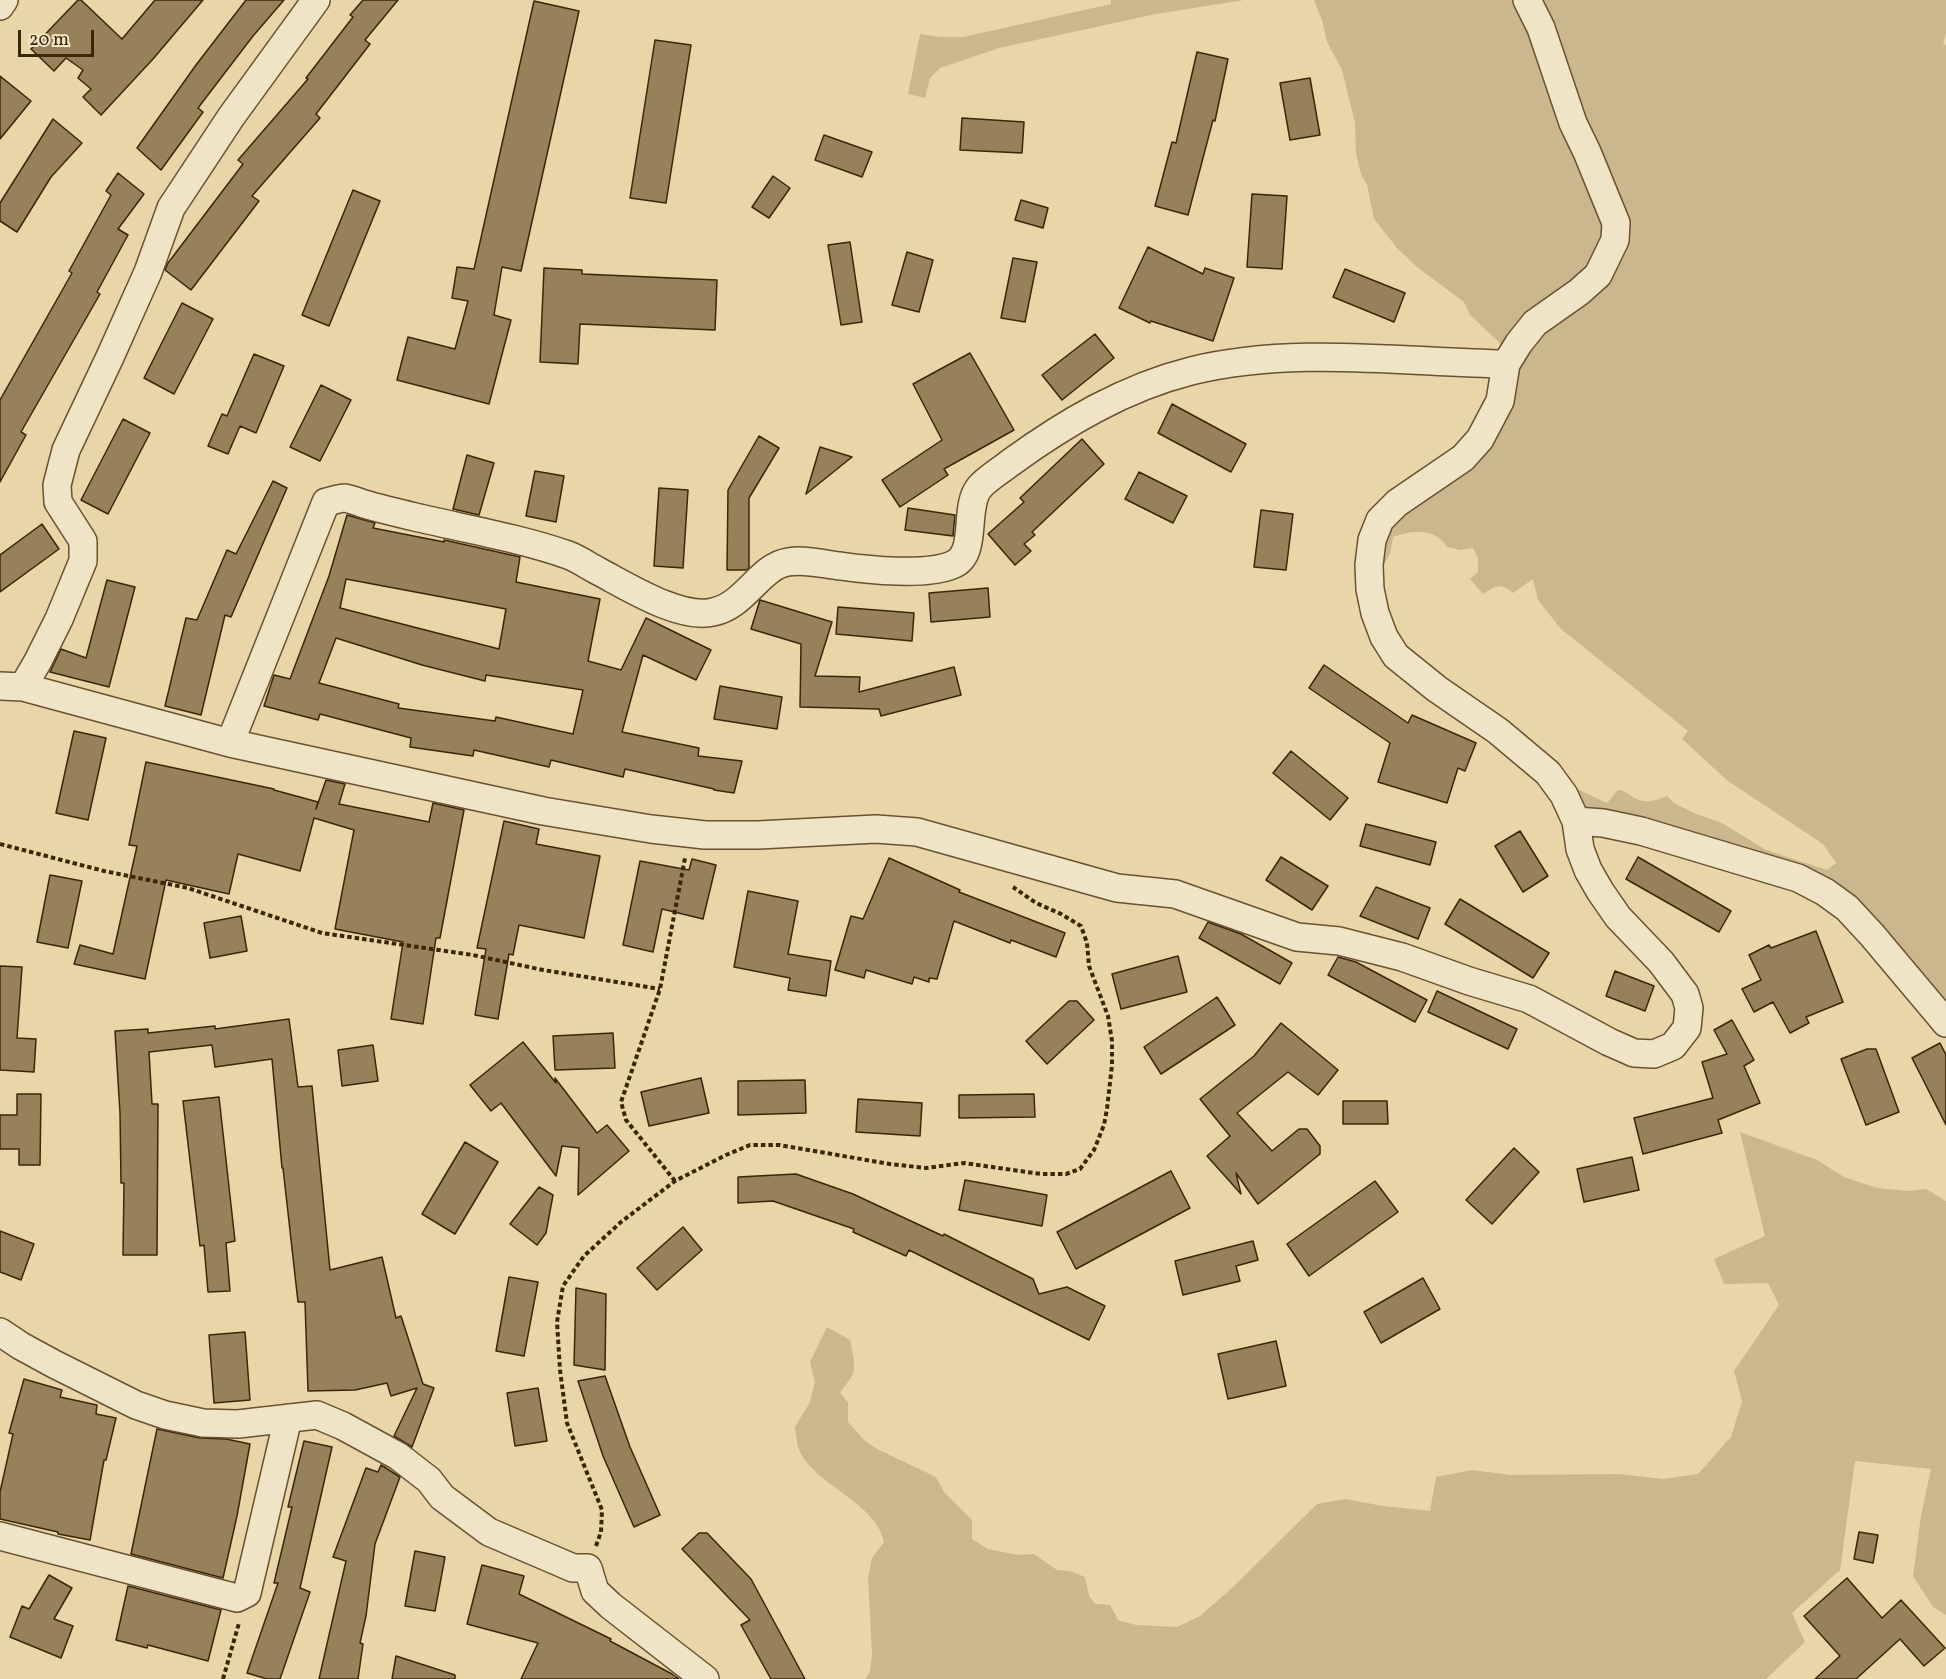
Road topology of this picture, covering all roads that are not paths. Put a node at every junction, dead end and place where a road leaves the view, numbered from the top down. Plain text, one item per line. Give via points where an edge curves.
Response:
1 (4, 0) edge
2 (316, 0) edge
3 (1527, 0) edge
4 (0, 6) edge
5 (1506, 364) junction
6 (11, 687) edge
7 (230, 743) junction
8 (1576, 821) junction
9 (1946, 1023) edge
10 (0, 1332) edge
11 (288, 1418) junction
12 (0, 1536) edge
13 (705, 1679) edge

1 - 4 street
2 - 6 street via 171,208 148,272 66,450 57,485 58,502 82,541 83,561 38,661
3 - 5 street via 1616,223 1615,240 1598,275 1535,323
5 - 7 street via 1300,357 1214,366 1164,379 1107,402 1073,421 978,489 972,504 968,540 955,565 912,571 785,562 771,568 735,602 715,612 694,614 671,608 571,556 510,538 343,498 326,502
5 - 8 street via 1500,401 1480,439 1463,458 1397,503 1380,520 1372,540 1370,589 1384,637 1396,656 1548,773
6 - 7 street
7 - 8 street via 543,811 689,834 876,829 917,832 1117,888 1174,894 1297,936 1339,941 1402,957 1529,999 1609,1042 1634,1053 1654,1054 1673,1046 1687,1028 1689,1008 1685,994 1600,891 1580,849
8 - 9 street via 1641,831 1798,878 1825,892 1847,908 1872,935
10 - 11 street via 54,1364 136,1405 165,1415 203,1423 238,1424
11 - 12 street via 247,1593 237,1598
11 - 13 street via 317,1415 343,1426 398,1456 429,1480 442,1497 489,1532 573,1568 588,1568 595,1591 610,1606

